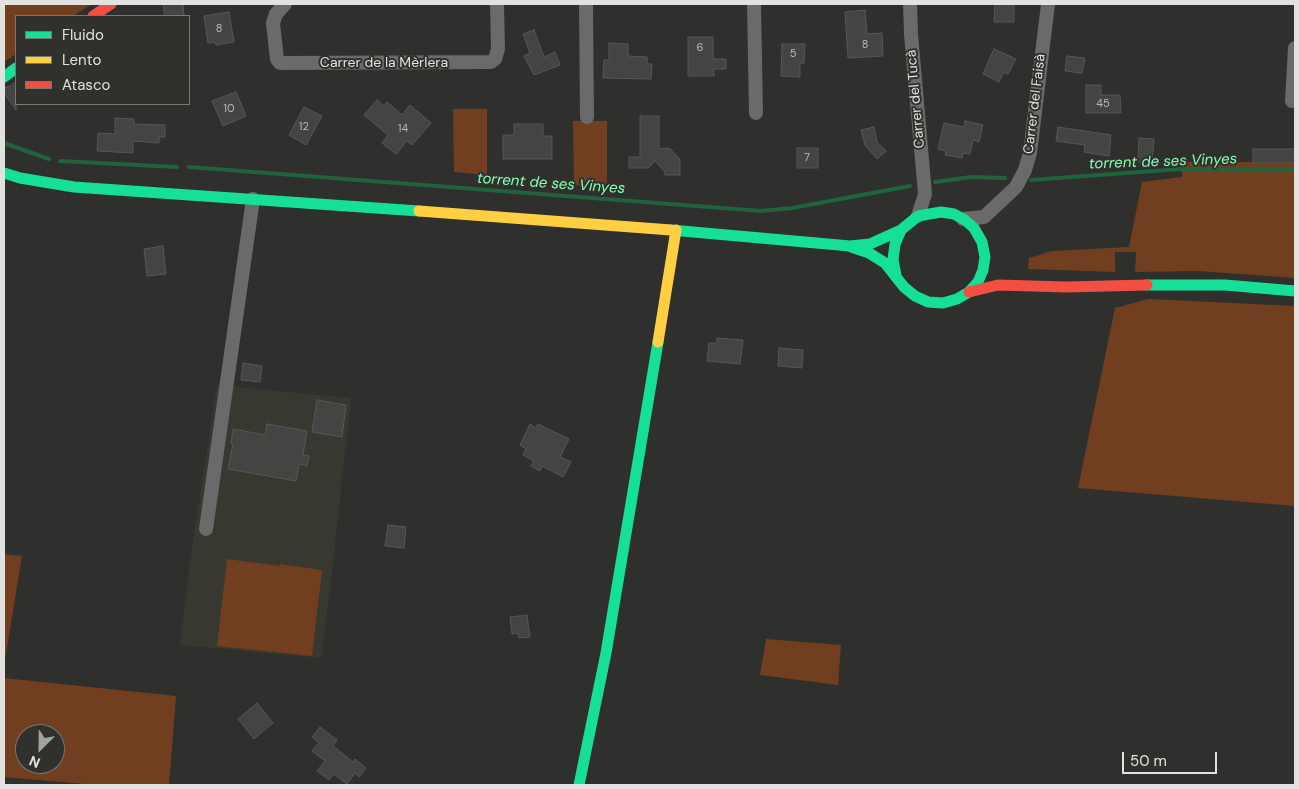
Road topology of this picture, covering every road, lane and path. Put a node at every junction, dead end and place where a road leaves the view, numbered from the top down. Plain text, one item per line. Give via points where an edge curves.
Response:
1 (111, 4) edge
2 (285, 4) edge
3 (497, 4) edge
4 (586, 4) edge
5 (754, 4) edge
6 (910, 4) edge
7 (1048, 4) edge
8 (94, 15) edge
9 (1295, 48) edge
10 (15, 69) edge
11 (4, 77) edge
12 (1292, 101) dead end
13 (756, 113) dead end
14 (587, 117) dead end
15 (4, 172) edge
16 (925, 194) junction
17 (253, 199) junction
18 (943, 212) junction
19 (918, 216) junction
20 (984, 217) junction
21 (963, 219) junction
22 (676, 230) junction
23 (901, 230) junction
24 (982, 242) junction
25 (850, 246) junction
26 (985, 257) junction
27 (896, 275) junction
28 (1016, 285) junction
29 (1295, 291) edge
30 (969, 292) junction
31 (206, 529) dead end
32 (579, 785) edge

1 - 8 main road
2 - 3 street, Carrer de la Mèrlera via 273,23 280,63 491,62 495,60 498,49
4 - 14 street
5 - 13 street
6 - 16 street, Carrer del Tucà
7 - 20 street, Carrer del Faisà via 1025,170 1016,187
9 - 12 street
10 - 11 main road
15 - 17 main road via 20,178 74,186
16 - 18 street
16 - 19 street, Carrer del Tucà
17 - 22 main road
17 - 31 street
18 - 19 main road
18 - 21 main road
19 - 23 main road
20 - 21 street
20 - 24 street
21 - 24 main road via 974,228
22 - 25 main road
22 - 32 main road via 606,653
23 - 25 main road via 870,244
23 - 27 main road via 894,244
24 - 26 main road
25 - 27 main road via 878,258
26 - 28 main road via 1002,277
26 - 30 main road via 978,282
27 - 30 main road via 904,287 928,302 943,303
28 - 29 main road via 1215,284
28 - 30 main road via 998,285

